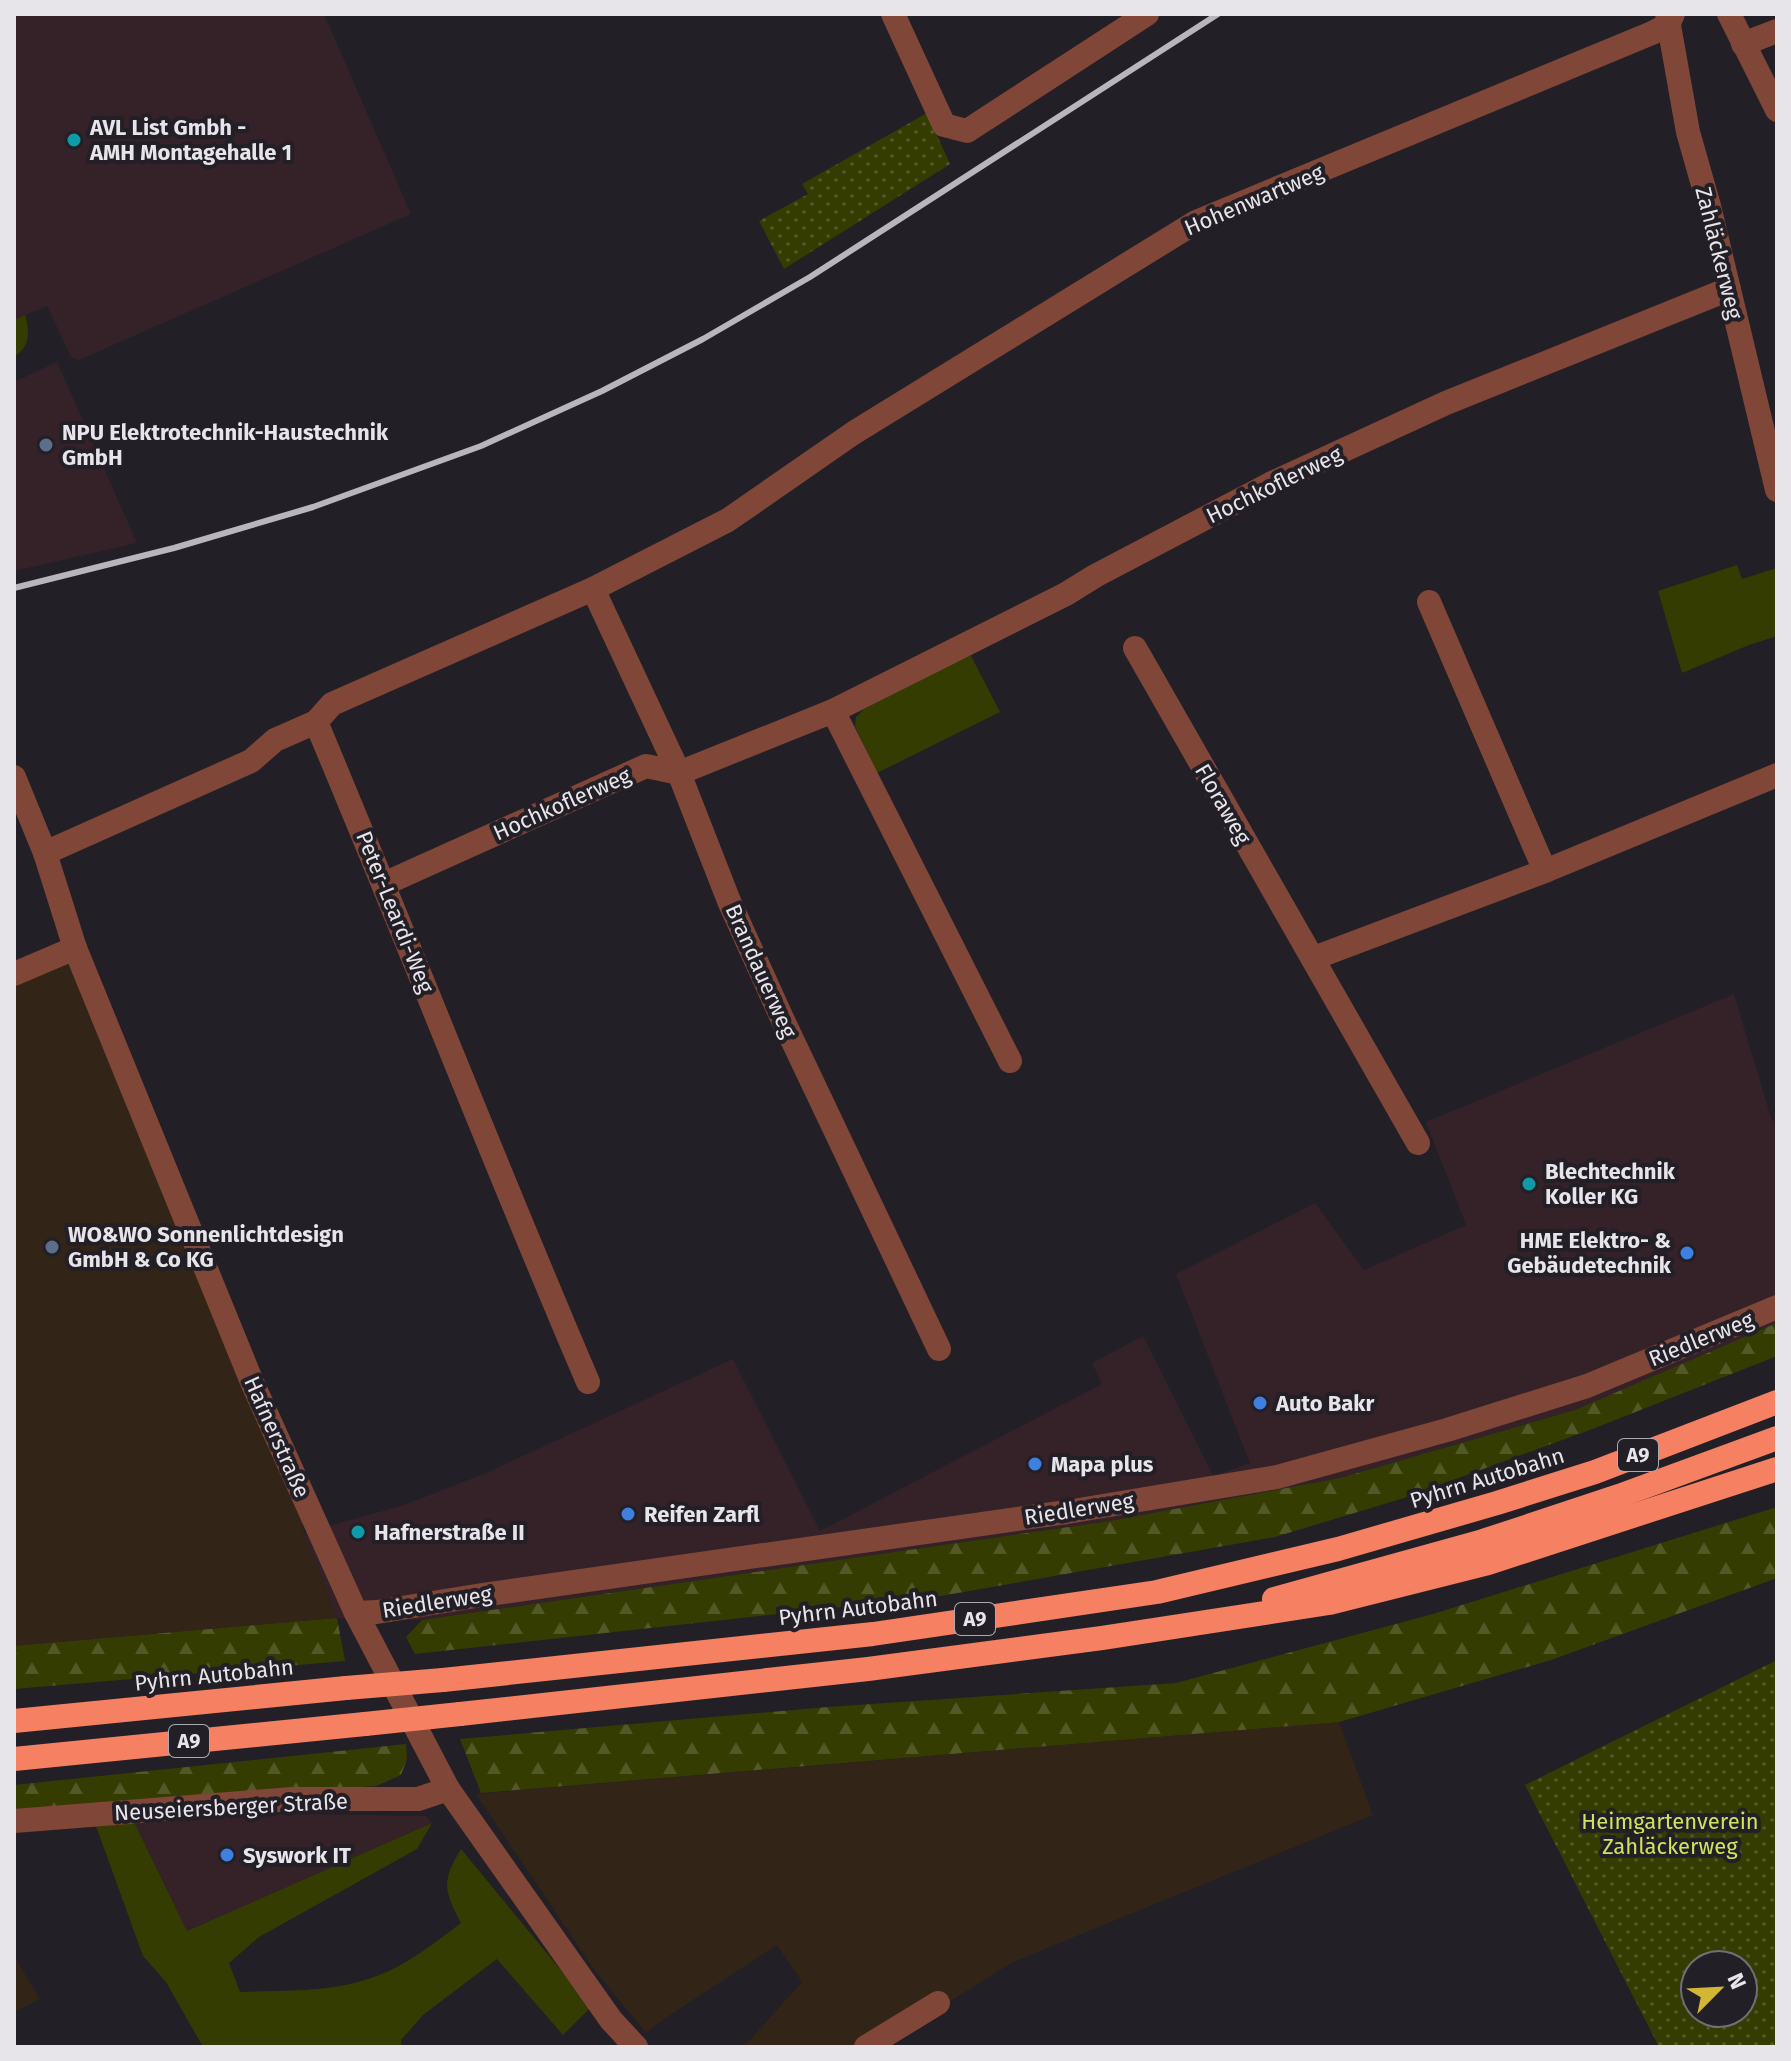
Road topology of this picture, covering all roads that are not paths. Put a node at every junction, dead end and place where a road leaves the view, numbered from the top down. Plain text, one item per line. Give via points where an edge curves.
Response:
1 (893, 14) edge
2 (1147, 14) edge
3 (1729, 14) edge
4 (1669, 18) edge
5 (1777, 31) edge
6 (1743, 44) junction
7 (1777, 110) edge
8 (1729, 289) junction
9 (1777, 490) edge
10 (593, 589) junction
11 (1429, 602) dead end
12 (1135, 648) dead end
13 (833, 711) junction
14 (316, 722) junction
15 (679, 773) junction
16 (1777, 775) edge
17 (15, 780) edge
18 (45, 853) junction
19 (1545, 871) junction
20 (384, 884) junction
21 (75, 948) junction
22 (1314, 958) junction
23 (14, 974) edge
24 (1010, 1061) dead end
25 (1418, 1143) dead end
26 (1777, 1307) edge
27 (939, 1349) dead end
28 (588, 1382) dead end
29 (1777, 1402) edge
30 (1777, 1438) edge
31 (1777, 1469) edge
32 (356, 1613) junction
33 (1199, 1623) junction
34 (14, 1721) edge
35 (14, 1759) edge
36 (448, 1789) junction
37 (14, 1821) edge
38 (938, 2003) dead end
39 (636, 2047) edge
40 (866, 2047) edge

1 - 2 street via 944,125 967,131
3 - 6 street
4 - 8 street, Zahläckerweg via 1688,132
4 - 10 street, Hohenwartweg via 1474,108 1196,222 854,433 728,520
5 - 6 street
6 - 7 street
8 - 9 street, Zahläckerweg
8 - 13 street, Hochkoflerweg via 1446,403 1270,484
10 - 14 street via 332,704
10 - 15 street, Brandauerweg
11 - 19 street
12 - 22 street, Floraweg
13 - 15 street, Hochkoflerweg
13 - 24 street
14 - 18 street via 275,740 251,761
14 - 20 street, Peter-Leardi-Weg
15 - 20 street, Hochkoflerweg via 646,766
15 - 27 street, Brandauerweg via 729,901
16 - 19 street
17 - 18 street, Hafnerstraße
18 - 21 street, Hafnerstraße
19 - 22 street
20 - 28 street, Peter-Leardi-Weg
21 - 23 street
21 - 32 street, Hafnerstraße via 252,1382
22 - 25 street, Floraweg
26 - 32 street, Riedlerweg via 1587,1386 1277,1477
29 - 34 highway, Pyhrn Autobahn / A9, bridge via 1595,1472 1497,1503 1338,1549 1157,1592 873,1634
30 - 33 highway via 1483,1541
31 - 33 highway, A9 via 1488,1563 1329,1603
32 - 36 street, Hafnerstraße
33 - 35 highway, A9, bridge via 868,1669
36 - 37 street, Neuseiersberger Straße via 418,1799 292,1799
36 - 39 street, Hafnerstraße via 611,2020
38 - 40 street

